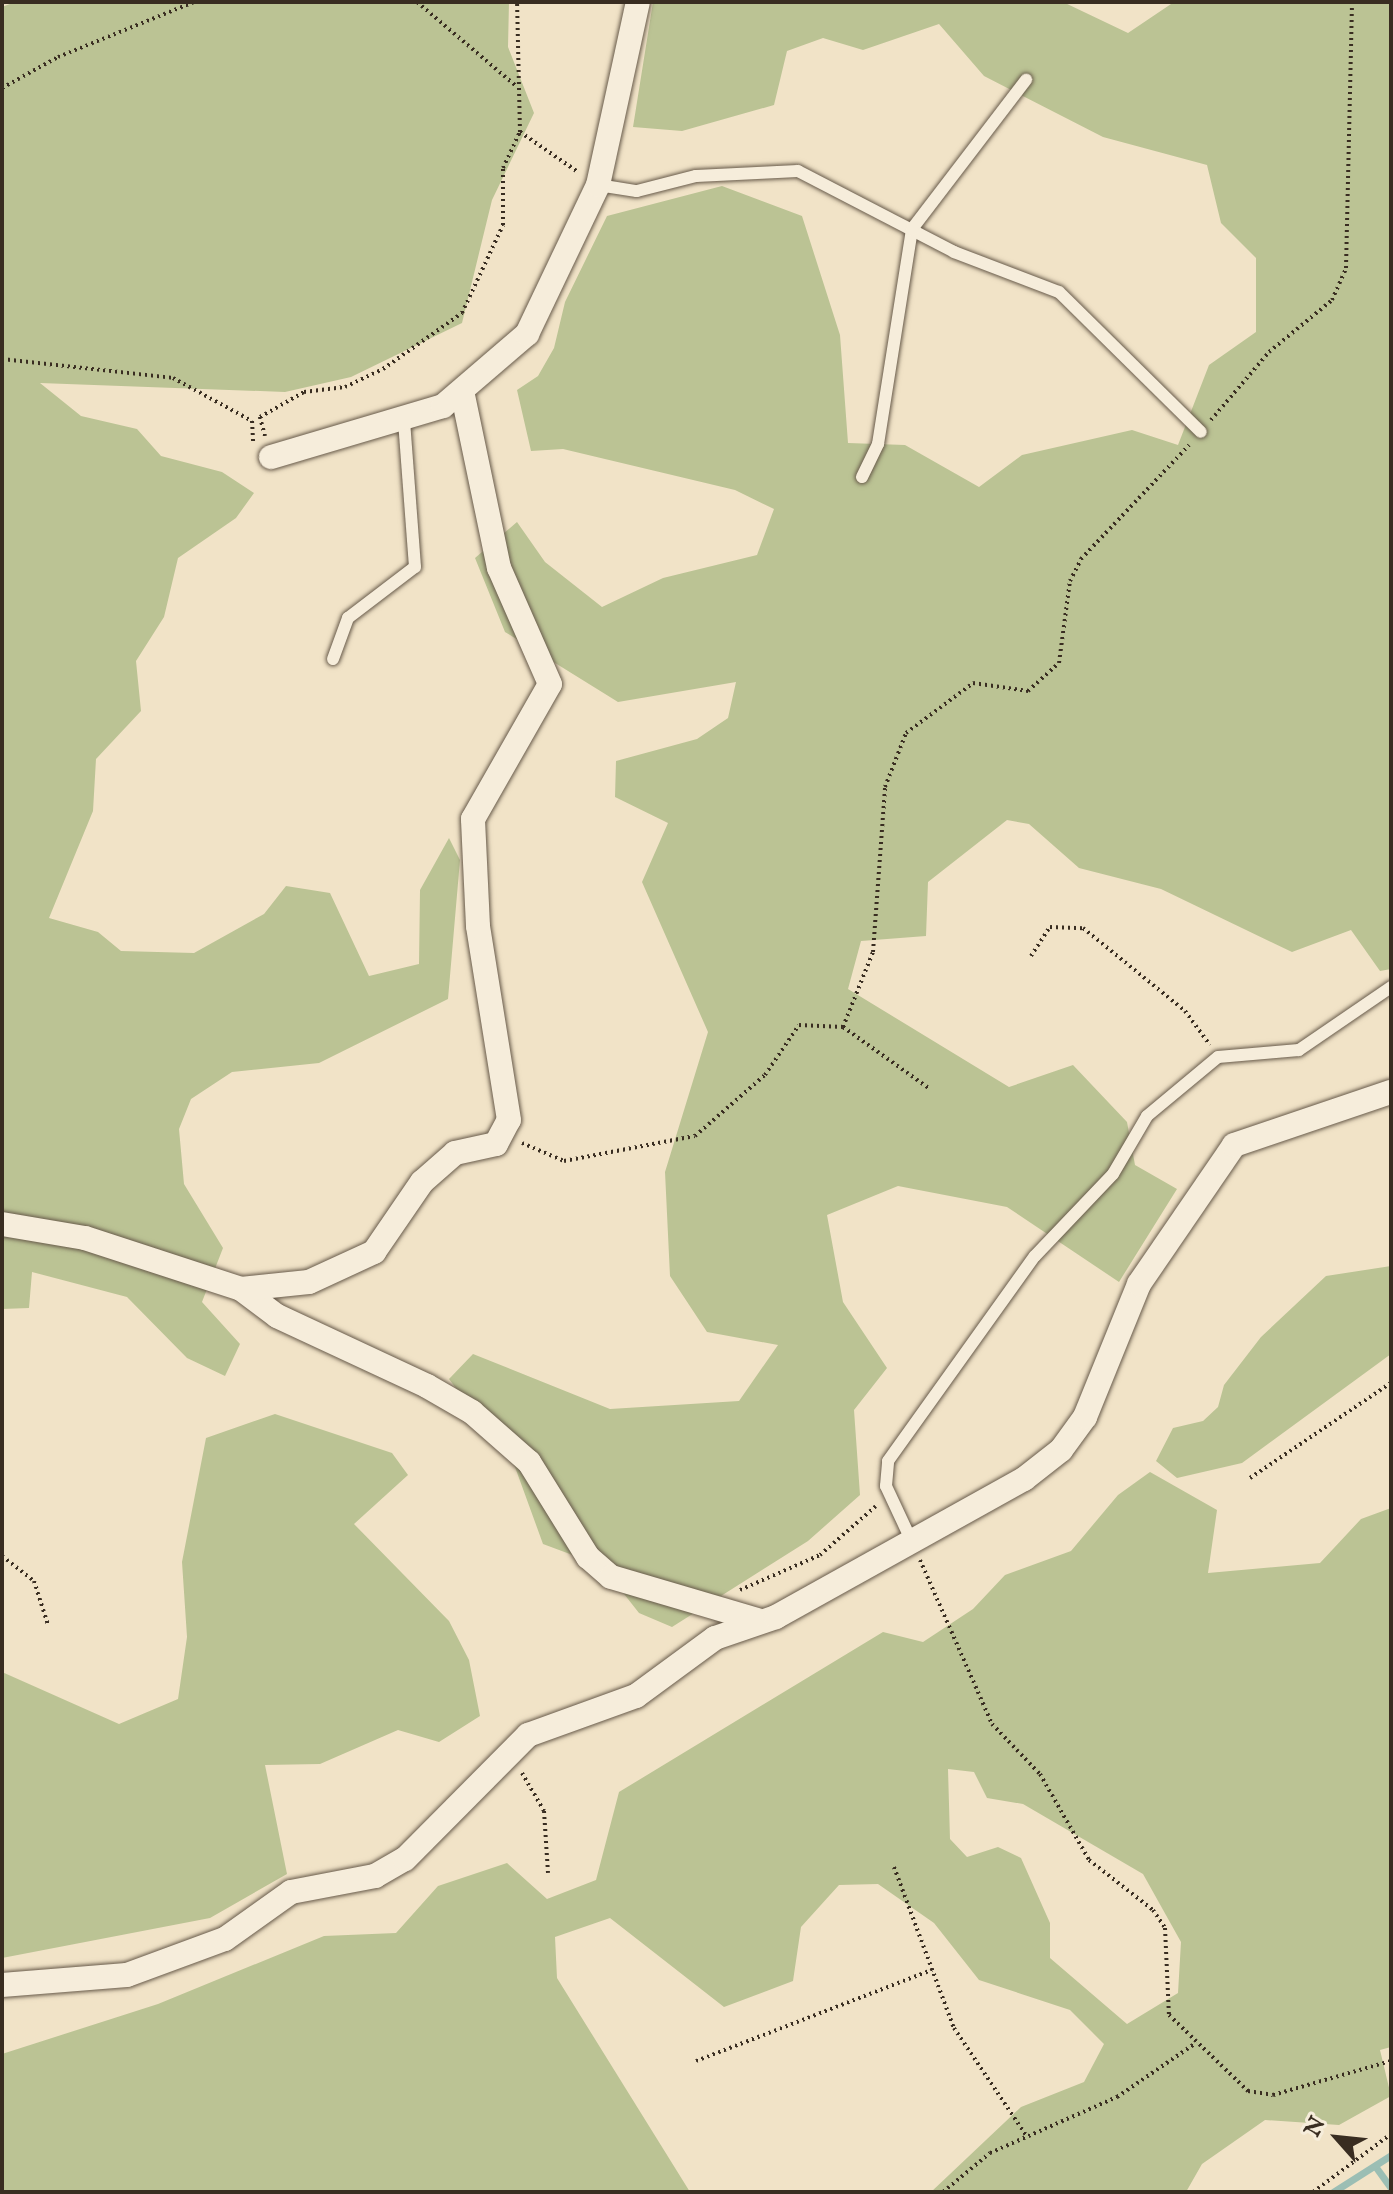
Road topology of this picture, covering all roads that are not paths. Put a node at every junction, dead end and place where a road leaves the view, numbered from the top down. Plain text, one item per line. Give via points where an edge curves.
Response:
1 (638, 2) edge
2 (1026, 80) dead end
3 (598, 185) junction
4 (912, 229) junction
5 (462, 391) junction
6 (404, 421) junction
7 (1201, 432) road end
8 (271, 457) road end
9 (862, 477) dead end
10 (333, 659) dead end
11 (1391, 987) edge
12 (1391, 1092) edge
13 (2, 1224) edge
14 (241, 1289) junction
15 (913, 1545) junction
16 (757, 1620) junction
17 (2, 1985) edge

1 - 3 street
2 - 4 lane
3 - 4 lane via 637,191 696,176 798,171
3 - 5 street via 527,334
4 - 7 lane via 1059,292
4 - 9 lane via 878,444
5 - 6 street
5 - 14 street via 499,568 550,684 473,819 478,926 510,1105 505,1136 439,1166 374,1252 338,1273
6 - 8 street
6 - 10 lane via 415,567 348,618
11 - 15 lane via 1299,1050 1218,1057 1166,1094 1113,1174 1035,1256 888,1461 886,1486
12 - 15 street via 1234,1145 1139,1284 1085,1417 1061,1450
13 - 14 street via 85,1238
14 - 16 street via 277,1316 472,1412 529,1462 588,1557 611,1577
15 - 16 street
16 - 17 street via 715,1638 636,1696 600,1713 561,1718 511,1753 405,1859 375,1876 291,1892 225,1939 127,1975

